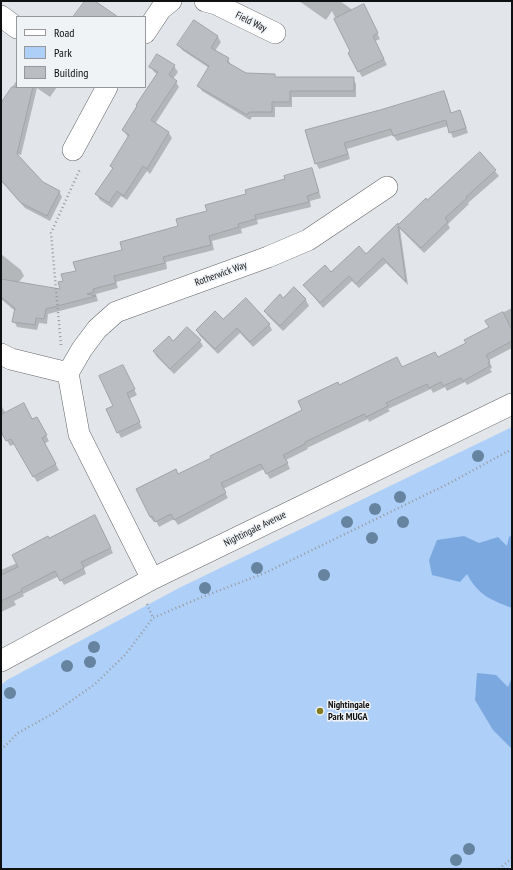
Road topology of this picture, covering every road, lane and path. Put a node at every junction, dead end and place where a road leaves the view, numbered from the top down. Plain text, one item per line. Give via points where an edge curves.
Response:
1 (171, 1) edge
2 (206, 1) edge
3 (1, 16) edge
4 (16, 27) edge
5 (146, 32) edge
6 (275, 33) dead end
7 (102, 89) edge
8 (73, 150) joint
9 (387, 187) dead end
10 (1, 354) edge
11 (68, 373) junction
12 (512, 404) edge
13 (512, 449) edge
14 (152, 579) junction
15 (1, 661) edge
16 (1, 750) edge
17 (512, 858) edge
18 (499, 869) edge

1 - 5 street
2 - 6 street, Field Way
3 - 4 street
7 - 8 street
8 - 11 path via 81,166 51,232 61,352
9 - 11 street, Rotherwick Way via 308,240 116,312 96,329
10 - 11 street via 11,359
11 - 14 street via 80,434
12 - 14 street, Nightingale Avenue
13 - 16 path via 448,484 265,573 153,618 126,654 95,684 54,713 18,733
14 - 15 street, Nightingale Avenue
17 - 18 path

